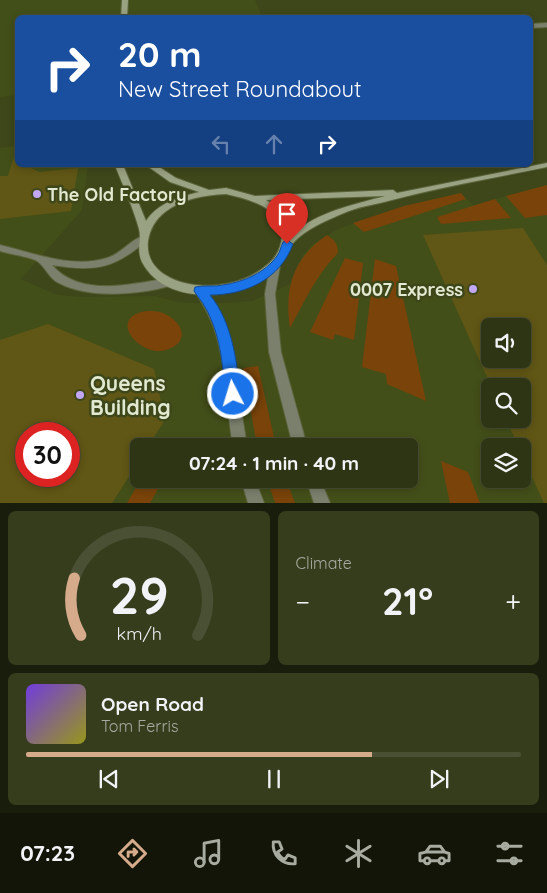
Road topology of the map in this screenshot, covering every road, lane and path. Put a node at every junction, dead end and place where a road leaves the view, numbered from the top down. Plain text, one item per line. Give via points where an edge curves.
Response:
1 (125, 0) edge
2 (124, 15) edge
3 (547, 24) edge
4 (533, 26) edge
5 (547, 165) edge
6 (120, 167) edge
7 (153, 167) edge
8 (210, 192) junction
9 (411, 192) junction
10 (256, 198) junction
11 (144, 235) junction
12 (287, 244) junction
13 (0, 248) edge
14 (42, 260) junction
15 (275, 266) junction
16 (169, 282) junction
17 (200, 291) junction
18 (238, 438) edge
19 (298, 438) edge
20 (251, 488) edge
21 (316, 488) edge
22 (256, 503) edge
23 (322, 503) edge

1 - 2 main road
3 - 4 street
5 - 9 main road
6 - 11 main road
7 - 8 main road via 173,180
8 - 10 main road via 226,191
8 - 11 main road via 177,201 163,209
9 - 10 main road
9 - 12 main road via 343,210 305,228
10 - 12 main road via 278,212 288,233
11 - 14 street via 125,253 108,261 80,264
11 - 16 main road via 144,255 153,270
12 - 15 main road
13 - 14 street
14 - 16 street via 60,280 82,288 114,290
15 - 17 main road via 242,286
15 - 19 street via 270,294 275,352
16 - 17 main road
17 - 18 street via 213,311 230,359
20 - 22 street
21 - 23 street

